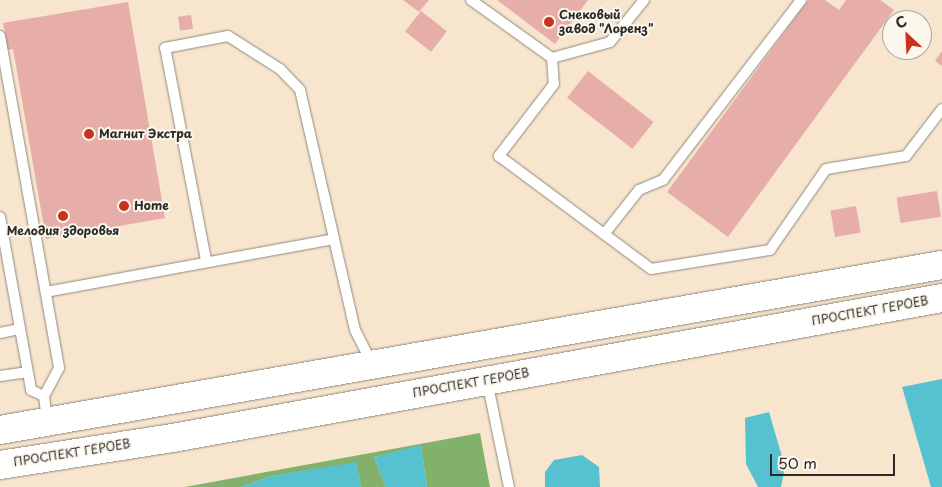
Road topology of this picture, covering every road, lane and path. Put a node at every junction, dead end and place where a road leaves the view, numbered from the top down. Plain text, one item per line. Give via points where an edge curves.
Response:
1 (472, 0) edge
2 (644, 0) edge
3 (801, 0) edge
4 (0, 36) edge
5 (552, 58) junction
6 (942, 109) edge
7 (0, 217) edge
8 (605, 234) junction
9 (334, 239) junction
10 (206, 260) junction
11 (942, 265) edge
12 (46, 292) junction
13 (942, 298) edge
14 (19, 329) junction
15 (0, 333) edge
16 (372, 364) junction
17 (27, 372) junction
18 (0, 376) edge
19 (487, 380) junction
20 (44, 396) junction
21 (47, 423) junction
22 (0, 430) edge
23 (0, 465) edge
24 (510, 487) edge

1 - 5 lane
2 - 5 lane via 610,42
3 - 8 lane via 663,180 639,190
4 - 12 lane
5 - 8 lane via 554,84 499,156
6 - 8 lane via 906,156 826,169 770,250 651,268
7 - 14 lane
9 - 10 lane
9 - 10 lane via 300,90 280,69 228,36 164,48
9 - 16 lane via 355,330
10 - 12 lane
11 - 16 main road
12 - 20 lane via 59,368
13 - 19 main road, ПРОСПЕКТ ГЕРОЕВ
14 - 15 lane
14 - 17 lane
16 - 21 main road
17 - 18 lane
17 - 20 lane via 31,390
19 - 23 main road, ПРОСПЕКТ ГЕРОЕВ
19 - 24 lane
20 - 21 lane
21 - 22 main road

